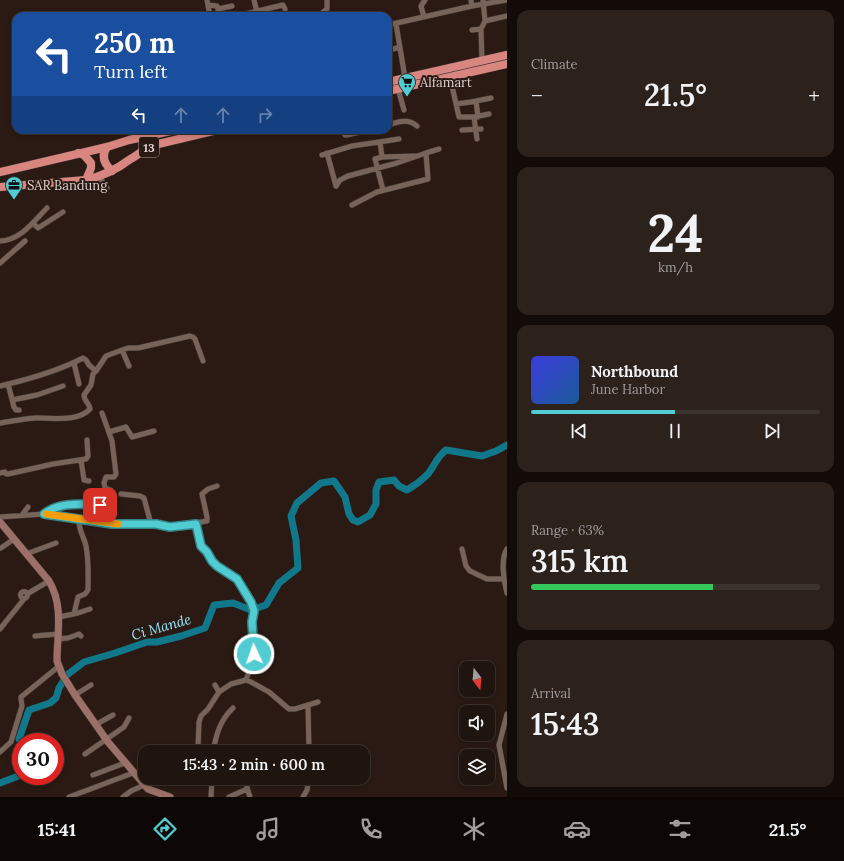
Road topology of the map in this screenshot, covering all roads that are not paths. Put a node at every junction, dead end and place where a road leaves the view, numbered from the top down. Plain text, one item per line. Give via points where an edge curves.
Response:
1 (254, 0) edge
2 (327, 0) edge
3 (425, 0) edge
4 (471, 0) edge
5 (507, 0) edge
6 (482, 2) edge
7 (207, 3) edge
8 (232, 6) dead end
9 (472, 6) junction
10 (218, 9) junction
11 (285, 9) dead end
12 (219, 12) edge
13 (257, 12) edge
14 (264, 12) edge
15 (323, 12) edge
16 (507, 16) edge
17 (424, 17) junction
18 (485, 21) junction
19 (392, 24) edge
20 (396, 24) junction
21 (481, 29) junction
22 (472, 30) dead end
23 (400, 48) junction
24 (392, 50) edge
25 (507, 55) edge
26 (482, 61) junction
27 (507, 64) edge
28 (450, 77) junction
29 (405, 78) junction
30 (392, 81) edge
31 (398, 89) junction
32 (392, 90) edge
33 (491, 98) dead end
34 (476, 101) junction
35 (456, 104) junction
36 (404, 110) dead end
37 (489, 114) dead end
38 (476, 117) junction
39 (392, 124) edge
40 (417, 126) dead end
41 (478, 129) junction
42 (462, 130) dead end
43 (157, 134) edge
44 (200, 134) edge
45 (399, 139) dead end
46 (477, 139) dead end
47 (380, 142) junction
48 (107, 147) junction
49 (439, 149) dead end
50 (78, 153) junction
51 (426, 153) junction
52 (419, 156) junction
53 (382, 157) junction
54 (377, 168) junction
55 (112, 171) junction
56 (0, 172) edge
57 (99, 177) junction
58 (86, 180) junction
59 (0, 187) edge
60 (107, 188) dead end
61 (383, 190) junction
62 (352, 205) dead end
63 (47, 208) dead end
64 (63, 212) dead end
65 (33, 223) junction
66 (0, 241) edge
67 (25, 241) dead end
68 (0, 263) edge
69 (122, 350) junction
70 (203, 361) dead end
71 (74, 363) junction
72 (129, 366) dead end
73 (96, 371) junction
74 (8, 384) junction
75 (79, 384) dead end
76 (0, 386) edge
77 (63, 386) dead end
78 (12, 400) junction
79 (18, 410) dead end
80 (102, 413) dead end
81 (0, 423) edge
82 (154, 431) dead end
83 (109, 432) junction
84 (87, 440) dead end
85 (81, 460) junction
86 (0, 473) edge
87 (89, 481) dead end
88 (217, 486) dead end
89 (121, 494) dead end
90 (28, 507) dead end
91 (44, 514) junction
92 (22, 515) junction
93 (0, 517) edge
94 (79, 519) junction
95 (0, 522) edge
96 (151, 524) junction
97 (196, 524) junction
98 (14, 539) junction
99 (56, 543) dead end
100 (1, 548) dead end
101 (507, 548) edge
102 (462, 549) dead end
103 (26, 554) junction
104 (505, 566) edge
105 (504, 579) junction
106 (49, 581) junction
107 (507, 593) edge
108 (90, 609) dead end
109 (74, 614) junction
110 (59, 617) junction
111 (0, 629) edge
112 (35, 636) dead end
113 (58, 636) junction
114 (81, 636) dead end
115 (58, 667) junction
116 (246, 680) junction
117 (91, 685) dead end
118 (215, 685) dead end
119 (219, 692) junction
120 (75, 695) junction
121 (318, 702) dead end
122 (308, 705) junction
123 (233, 708) dead end
124 (507, 714) edge
125 (113, 715) dead end
126 (128, 718) dead end
127 (506, 722) edge
128 (96, 725) junction
129 (106, 740) junction
130 (198, 745) edge
131 (215, 745) edge
132 (309, 745) edge
133 (1, 748) edge
134 (85, 754) dead end
135 (125, 763) junction
136 (133, 773) junction
137 (93, 775) dead end
138 (138, 779) edge
139 (143, 785) joint
140 (212, 785) edge
141 (246, 785) edge
142 (308, 785) edge
143 (507, 788) edge
144 (247, 789) junction
145 (125, 795) edge
146 (69, 797) edge
147 (117, 797) edge
148 (170, 797) edge
149 (211, 797) edge
150 (229, 797) edge
151 (250, 797) edge
152 (304, 797) edge

1 - 13 street
2 - 15 street via 327,9
3 - 17 street via 421,6
4 - 9 street
5 - 6 street
6 - 9 street
6 - 18 street
7 - 10 street via 217,6
8 - 10 street
9 - 17 street
10 - 12 street
11 - 14 street via 283,5
16 - 18 street
17 - 20 street
18 - 21 street
19 - 20 street
20 - 23 street
21 - 22 street
21 - 26 street
23 - 24 street
23 - 29 street
25 - 26 highway
26 - 29 highway
27 - 28 highway
28 - 31 highway
28 - 35 street
29 - 30 highway
31 - 32 highway
31 - 36 street
33 - 34 street
34 - 35 street
34 - 38 street
35 - 38 street via 459,117
37 - 38 street
38 - 41 street
39 - 40 street via 407,121
41 - 42 street
41 - 46 street
43 - 48 highway, 13
44 - 55 highway, 13 via 146,148
45 - 47 street
47 - 53 street
47 - 54 street via 324,154 336,186 345,177
48 - 50 highway, 13
48 - 55 highway via 103,158
49 - 51 street
50 - 56 highway, 13
50 - 58 highway via 91,163
51 - 52 street
51 - 61 street via 428,179
52 - 53 street
52 - 54 street
53 - 54 street via 375,159
54 - 61 street
55 - 57 highway, 13
57 - 58 highway, 13
57 - 60 street
58 - 59 highway, 13
61 - 62 street
63 - 65 street
64 - 65 street via 38,228
65 - 66 street via 9,240
67 - 68 street
69 - 70 street via 193,337
69 - 72 street
69 - 73 street via 106,356
71 - 73 street via 85,359
71 - 74 street
71 - 75 street
73 - 81 street via 84,395 90,408 83,415
74 - 76 street
74 - 78 street
77 - 78 street
78 - 79 street via 15,410
80 - 83 street
82 - 83 street via 132,437 126,427
83 - 91 street via 114,450 116,476 105,479 105,488 111,490 106,503 98,506 78,504 56,507
84 - 85 street via 88,458
85 - 86 street via 8,474
85 - 87 street via 84,480
88 - 97 street via 202,494 208,520
89 - 96 street via 144,498
90 - 92 street
91 - 92 street
91 - 94 street
92 - 93 street
94 - 96 street via 112,524
94 - 109 street via 88,557 88,590 78,597
95 - 98 main road
96 - 97 street via 170,527
97 - 116 street via 202,547 214,564 237,579 254,608 254,654
98 - 100 street
98 - 103 main road
99 - 103 street
101 - 104 street
102 - 105 street via 466,566 470,571 487,579
103 - 106 main road
104 - 105 street
105 - 107 street
106 - 110 main road via 57,599
106 - 111 street via 27,594
108 - 109 street
109 - 110 street
110 - 113 main road
112 - 113 street
113 - 114 street
113 - 115 main road
115 - 120 main road
115 - 133 street via 21,697 21,710 11,742
116 - 119 street via 231,684
116 - 122 street via 269,692 290,709
117 - 120 street
118 - 119 street
119 - 130 street via 200,718
120 - 128 main road
121 - 122 street
122 - 132 street
123 - 131 street via 220,725
124 - 127 street
125 - 128 street
126 - 129 street via 124,727
127 - 143 street via 499,745
128 - 129 main road
129 - 134 street
129 - 135 main road
135 - 136 main road
135 - 137 street
136 - 138 main road
136 - 146 street
139 - 145 street
139 - 148 main road
140 - 149 street
141 - 144 street
142 - 152 street
144 - 150 street
144 - 151 street
145 - 147 street

